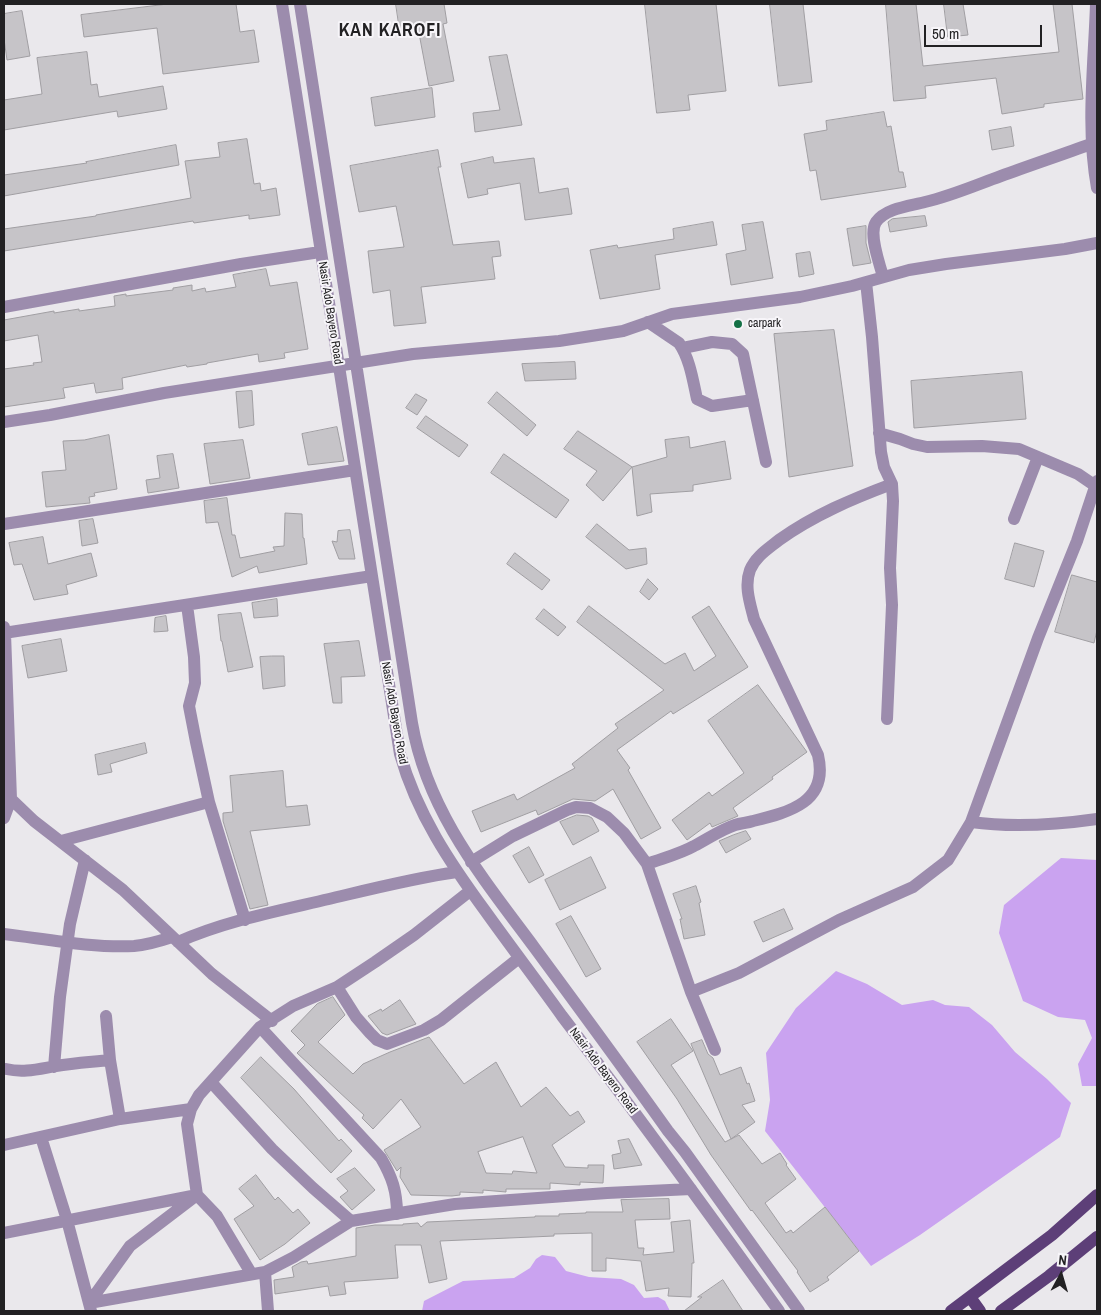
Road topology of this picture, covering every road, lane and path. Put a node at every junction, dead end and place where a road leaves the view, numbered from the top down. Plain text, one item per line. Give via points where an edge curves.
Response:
1 (282, 4) edge
2 (300, 4) edge
3 (1096, 4) edge
4 (1091, 144) junction
5 (1097, 188) edge
6 (1097, 243) edge
7 (320, 252) junction
8 (884, 277) junction
9 (866, 282) junction
10 (4, 307) edge
11 (648, 322) junction
12 (683, 348) junction
13 (356, 364) junction
14 (338, 366) junction
15 (753, 400) junction
16 (4, 422) edge
17 (879, 433) junction
18 (1038, 457) junction
19 (766, 462) dead end
20 (355, 470) junction
21 (892, 484) junction
22 (1096, 484) edge
23 (1014, 519) dead end
24 (4, 524) edge
25 (372, 576) junction
26 (187, 605) junction
27 (4, 631) edge
28 (887, 719) dead end
29 (7, 741) edge
30 (11, 799) junction
31 (209, 802) junction
32 (4, 818) edge
33 (1097, 818) edge
34 (971, 822) junction
35 (61, 841) junction
36 (84, 860) junction
37 (471, 862) junction
38 (647, 864) junction
39 (457, 872) junction
40 (470, 891) junction
41 (245, 920) junction
42 (4, 934) edge
43 (175, 940) junction
44 (69, 942) junction
45 (518, 958) junction
46 (337, 987) junction
47 (691, 992) junction
48 (106, 1016) dead end
49 (272, 1021) junction
50 (260, 1027) junction
51 (715, 1050) dead end
52 (110, 1060) junction
53 (54, 1067) junction
54 (6, 1069) dead end
55 (210, 1082) junction
56 (191, 1109) junction
57 (120, 1119) junction
58 (40, 1137) junction
59 (4, 1145) edge
60 (691, 1189) junction
61 (197, 1195) junction
62 (1097, 1195) edge
63 (397, 1214) junction
64 (68, 1220) junction
65 (351, 1221) junction
66 (4, 1233) edge
67 (1097, 1237) edge
68 (265, 1272) junction
69 (251, 1274) junction
70 (970, 1297) junction
71 (90, 1307) edge
72 (268, 1311) edge
73 (779, 1311) edge
74 (800, 1311) edge
75 (951, 1311) edge
76 (980, 1311) edge
77 (1001, 1311) edge

1 - 7 street, Nasir Ado Bayero Road
2 - 13 street
3 - 4 street
4 - 5 street
4 - 8 street via 935,200 883,215 875,224 873,237
6 - 8 street via 946,264
7 - 10 street
7 - 14 street, Nasir Ado Bayero Road
8 - 9 street
9 - 11 street via 800,297 672,314
9 - 17 street
11 - 12 street
11 - 13 street via 623,331 559,341 459,349
12 - 15 street via 697,399 712,406
12 - 15 street via 712,342 732,344 742,354
13 - 14 street
13 - 37 street via 418,754 440,809
14 - 16 street
14 - 20 street, Nasir Ado Bayero Road
15 - 19 street
17 - 18 street via 927,447 1004,447
17 - 21 street via 884,467
18 - 22 street
18 - 23 street
20 - 24 street
20 - 25 street, Nasir Ado Bayero Road
21 - 28 street via 892,605
21 - 38 street via 800,525 759,555 750,570 748,596 754,619 818,755 821,767 813,793 798,806 736,824 692,847
22 - 34 street
25 - 26 street
25 - 39 street, Nasir Ado Bayero Road via 404,769 438,843
26 - 27 street
26 - 31 street via 195,670 189,706
27 - 29 street
29 - 30 street
30 - 32 street
30 - 35 street
31 - 35 street
31 - 41 street
33 - 34 street via 1030,826
34 - 47 street via 948,860 913,887 839,920 738,973
35 - 36 street
36 - 43 street via 122,890
36 - 44 street
37 - 38 street via 554,815 584,807 608,817
37 - 74 street
38 - 47 street
39 - 40 street, Nasir Ado Bayero Road
39 - 41 street
40 - 45 street, Nasir Ado Bayero Road
40 - 46 street via 414,935
41 - 43 street
42 - 44 street
43 - 44 street via 134,946
43 - 49 street
44 - 53 street
45 - 46 street via 441,1020 388,1044 370,1033
45 - 60 street, Nasir Ado Bayero Road
46 - 49 street via 293,1006
47 - 51 street
48 - 52 street
49 - 50 street
50 - 55 street
50 - 63 street via 381,1158 391,1176
52 - 53 street
52 - 57 street
53 - 54 street via 33,1071
55 - 56 street
55 - 65 street via 272,1149
56 - 57 street
56 - 61 street via 188,1124
57 - 58 street
58 - 59 street
58 - 64 street
60 - 63 street via 455,1204
60 - 73 street, Nasir Ado Bayero Road
61 - 64 street
61 - 69 street via 217,1216
61 - 71 street via 130,1246
62 - 70 main road
63 - 65 street
64 - 66 street
64 - 71 street
65 - 68 street
67 - 77 main road
68 - 69 street
68 - 72 street
69 - 71 street
70 - 75 main road
70 - 76 main road

